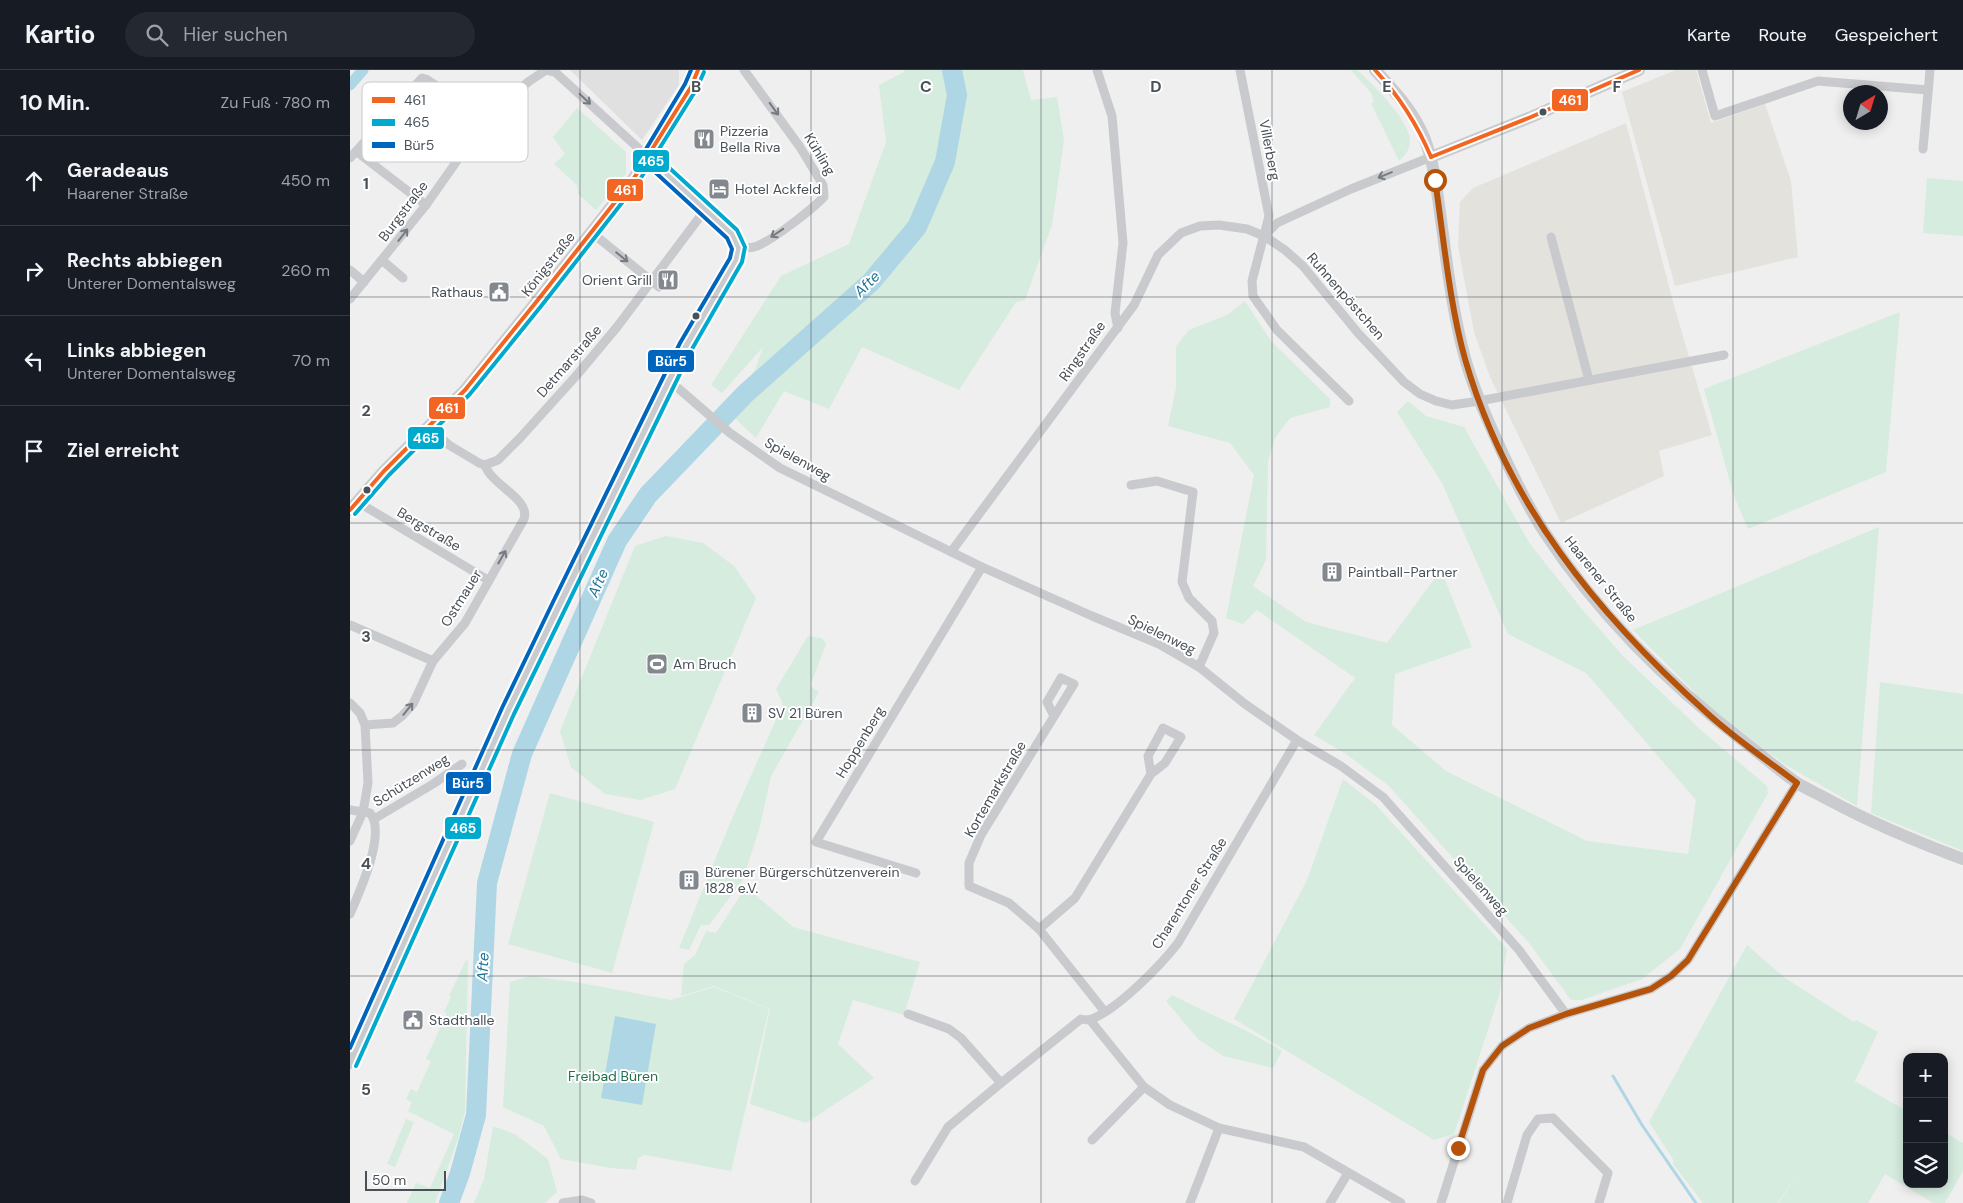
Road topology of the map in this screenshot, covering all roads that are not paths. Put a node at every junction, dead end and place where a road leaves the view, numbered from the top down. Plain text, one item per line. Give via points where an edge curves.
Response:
1 (546, 70) edge
2 (698, 70) edge
3 (744, 70) edge
4 (1097, 70) edge
5 (1240, 70) edge
6 (1375, 70) edge
7 (1639, 70) edge
8 (1702, 70) edge
9 (1930, 70) edge
10 (418, 82) edge
11 (431, 82) edge
12 (528, 82) edge
13 (1928, 90) junction
14 (362, 145) edge
15 (1923, 150) dead end
16 (353, 155) edge
17 (648, 157) junction
18 (1431, 157) junction
19 (363, 162) edge
20 (456, 162) edge
21 (426, 205) junction
22 (705, 210) junction
23 (591, 232) junction
24 (1264, 236) junction
25 (1551, 237) dead end
26 (739, 248) junction
27 (383, 260) junction
28 (350, 270) edge
29 (403, 278) dead end
30 (364, 282) junction
31 (655, 284) junction
32 (350, 299) edge
33 (1118, 328) junction
34 (1724, 355) dead end
35 (1588, 380) junction
36 (668, 382) junction
37 (1349, 401) dead end
38 (1479, 401) junction
39 (429, 428) junction
40 (485, 465) junction
41 (1131, 485) dead end
42 (353, 506) edge
43 (951, 552) junction
44 (982, 567) junction
45 (488, 580) junction
46 (350, 625) edge
47 (432, 661) junction
48 (1199, 668) junction
49 (350, 703) edge
50 (1054, 716) dead end
51 (365, 725) junction
52 (1297, 740) junction
53 (462, 764) dead end
54 (1151, 774) junction
55 (1797, 783) junction
56 (350, 810) edge
57 (363, 812) junction
58 (374, 819) junction
59 (350, 841) edge
60 (1963, 859) edge
61 (916, 873) dead end
62 (350, 914) edge
63 (1039, 928) junction
64 (1105, 1012) junction
65 (908, 1014) dead end
66 (1566, 1014) junction
67 (1090, 1020) junction
68 (351, 1059) edge
69 (1001, 1083) junction
70 (1144, 1087) junction
71 (1219, 1128) junction
72 (1092, 1140) dead end
73 (1348, 1172) junction
74 (915, 1181) dead end
75 (563, 1203) edge
76 (591, 1203) edge
77 (1190, 1203) edge
78 (1330, 1203) edge
79 (1401, 1203) edge
80 (1442, 1203) edge
81 (1506, 1203) edge
82 (1599, 1203) edge

1 - 12 street, Burgstraße
1 -> 17 street via 555,72
2 - 17 main road, Königstraße
3 -> 26 street, Kühling via 824,185 824,197 811,210 761,244
4 - 33 street, Ringstraße via 1112,116 1123,243 1115,313
5 - 24 street, Villerberg via 1269,216
6 - 18 main road, Haarener Straße via 1412,116
7 - 18 main road
8 - 13 street via 1715,116 1818,81
9 - 13 street
10 - 11 street via 422,78
13 - 15 street
14 - 16 street
17 - 22 main road
17 - 23 main road, Königstraße
18 -> 24 street via 1277,223
18 - 38 main road, Haarener Straße via 1452,297
19 - 21 street
20 - 21 street, Burgstraße
27 -> 21 street, Burgstraße
22 - 26 main road via 732,234
22 - 31 street, Detmarstraße
23 -> 31 street
23 - 39 main road, Königstraße via 494,356
24 - 33 street, Ruhnenpöstchen via 1247,229 1219,225 1200,226 1181,233 1158,255 1134,305
24 - 37 street via 1252,281 1253,296 1277,330
24 - 38 street, Ruhnenpöstchen via 1303,266 1358,333 1404,382 1436,402 1452,405
25 - 35 street
26 - 36 main road via 736,260
27 - 29 street, Burgstraße
27 - 30 street, Burgstraße
28 - 30 street
30 - 32 street, Burgstraße
31 - 40 street, Detmarstraße via 520,438 498,460
33 - 43 street, Ringstraße
34 - 35 street, Ruhnenpöstchen
35 - 38 street, Ruhnenpöstchen
36 - 43 street, Spielenweg via 730,434 780,468
36 - 68 main road via 508,711
38 - 55 main road, Haarener Straße via 1510,470 1544,532 1592,595 1635,644 1709,715
39 - 40 street via 449,445
39 - 42 main road, Königstraße
45 -> 40 street, Ostmauer via 526,514 522,504 490,476
41 - 48 street via 1157,480 1193,492 1182,582 1189,598 1212,621 1214,633
42 - 45 street, Bergstraße
43 - 44 street, Spielenweg
44 - 48 street, Spielenweg via 1159,644
44 - 61 street, Hoppenberg via 816,842
45 - 47 street, Ostmauer via 460,630
46 - 47 street
51 -> 47 street, Ostmauer via 388,724 402,716 413,704
48 - 52 street, Spielenweg
49 - 51 street via 360,713
50 - 63 street, Kortemarkstraße via 981,835 970,863 969,886 1009,903
51 - 57 street via 368,783
52 - 64 street, Charentoner Straße via 1178,943 1162,964
52 - 66 street, Spielenweg via 1383,796 1519,950
53 - 58 street, Schützenweg
54 - 54 street via 1165,763 1180,737 1163,728 1148,756
54 - 63 street via 1075,898
55 - 60 main road, Haarener Straße via 1863,818
55 - 66 street via 1688,960 1651,989
56 - 57 street
57 - 58 street via 370,813
57 - 59 street
58 - 62 street via 370,862
63 - 64 street, Kortemarkstraße
64 - 67 street, Charentoner Straße
65 - 69 street via 949,1029
66 - 80 street via 1529,1028 1502,1046 1483,1070
67 - 69 street, Charentoner Straße via 1081,1019
67 - 70 street
69 - 74 street, Charentoner Straße via 948,1127
70 - 71 street via 1170,1105
70 - 72 street
71 - 73 street via 1304,1147
71 - 77 street
73 - 78 street
73 - 79 street
75 - 76 street via 582,1200
81 - 82 street via 1527,1135 1538,1119 1553,1118 1608,1173

